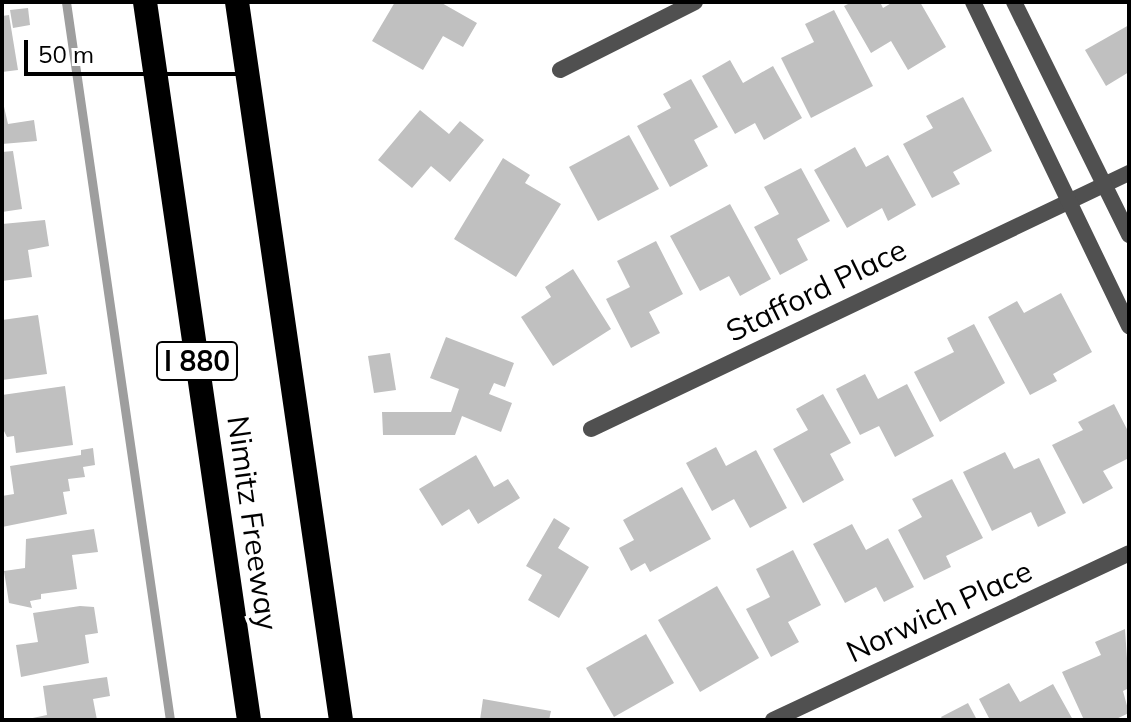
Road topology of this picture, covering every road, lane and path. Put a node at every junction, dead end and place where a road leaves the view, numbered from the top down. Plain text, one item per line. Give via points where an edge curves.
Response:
1 (145, 2) edge
2 (237, 2) edge
3 (695, 2) edge
4 (973, 2) edge
5 (1014, 2) edge
6 (560, 70) dead end
7 (1129, 173) edge
8 (1104, 185) junction
9 (1065, 200) junction
10 (1129, 235) edge
11 (1129, 326) edge
12 (591, 429) dead end
13 (1129, 553) edge
14 (249, 720) edge
15 (341, 720) edge
16 (773, 720) edge

1 - 14 highway, Nimitz Freeway / I 880
2 - 15 highway, Nimitz Freeway
3 - 6 street
4 - 9 street
5 - 8 street
7 - 8 street, Stafford Place
8 - 9 street, Stafford Place
8 - 10 street
9 - 11 street
9 - 12 street, Stafford Place
13 - 16 street, Norwich Place

